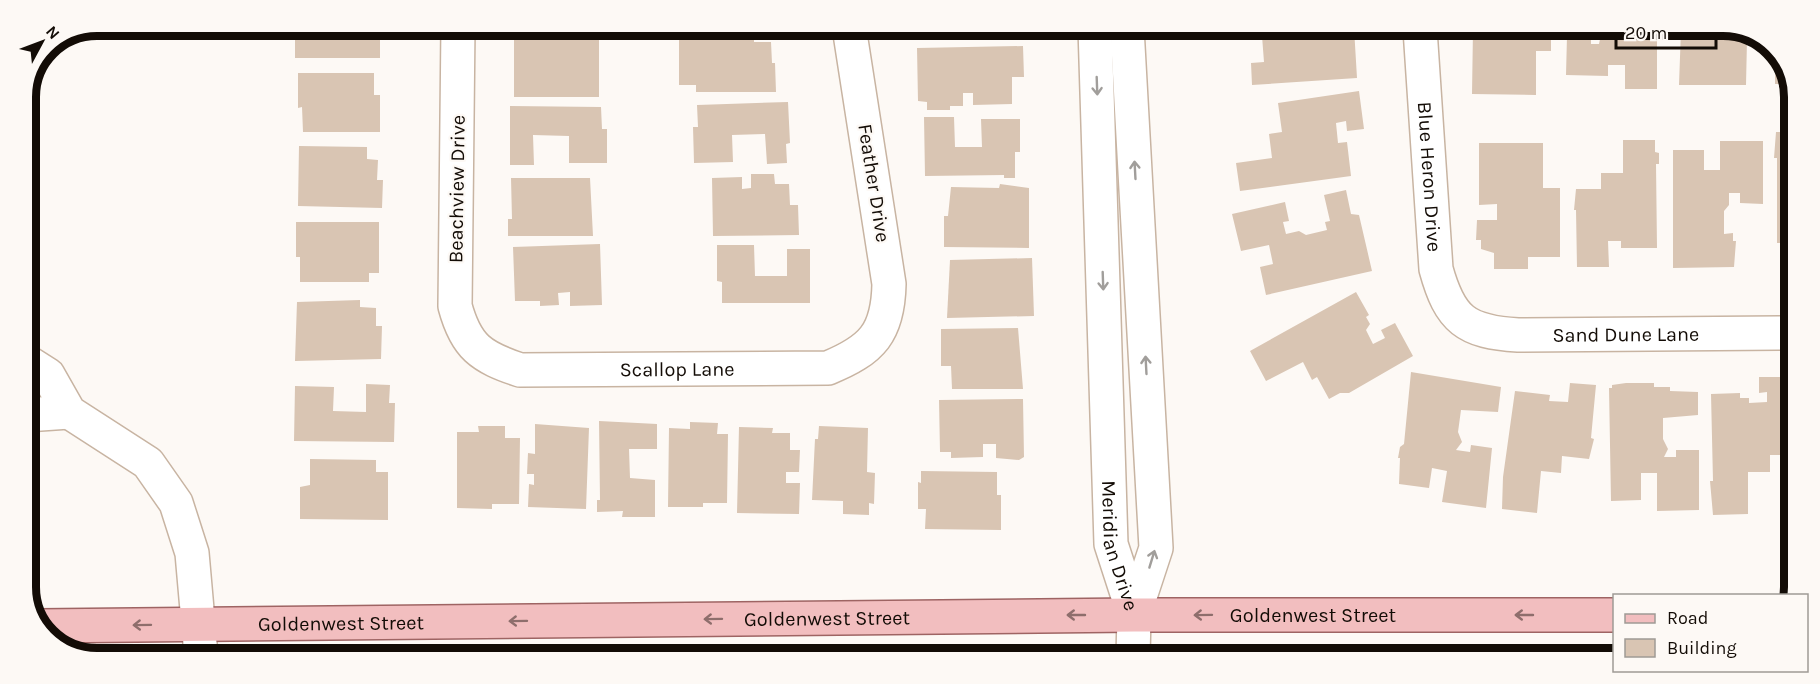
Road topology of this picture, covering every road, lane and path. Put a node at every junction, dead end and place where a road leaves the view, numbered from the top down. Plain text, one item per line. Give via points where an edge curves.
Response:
1 (458, 36) edge
2 (850, 36) edge
3 (1095, 36) edge
4 (1127, 36) edge
5 (1420, 36) edge
6 (1461, 320) joint
7 (1784, 333) edge
8 (876, 336) joint
9 (475, 347) joint
10 (36, 367) edge
11 (69, 412) junction
12 (36, 414) edge
13 (1134, 615) junction
14 (1613, 615) edge
15 (52, 627) edge
16 (201, 640) edge
17 (1133, 648) edge

1 - 9 street, Beachview Drive via 455,306 462,330
2 - 8 street, Feather Drive via 890,284 889,312
3 -> 13 street, Meridian Drive via 1111,544
13 -> 4 street, Meridian Drive via 1156,548
5 - 6 street, Blue Heron Drive via 1436,269 1443,297
6 - 7 street, Sand Dune Lane via 1487,333
8 - 9 street, Scallop Lane via 855,357 828,368 520,370 495,362
10 - 11 street via 48,375
11 - 12 street
11 - 16 street via 148,463 176,503 192,553
14 -> 13 main road, Goldenwest Street
13 -> 16 main road, Goldenwest Street
13 - 17 street
16 -> 15 main road, Goldenwest Street

